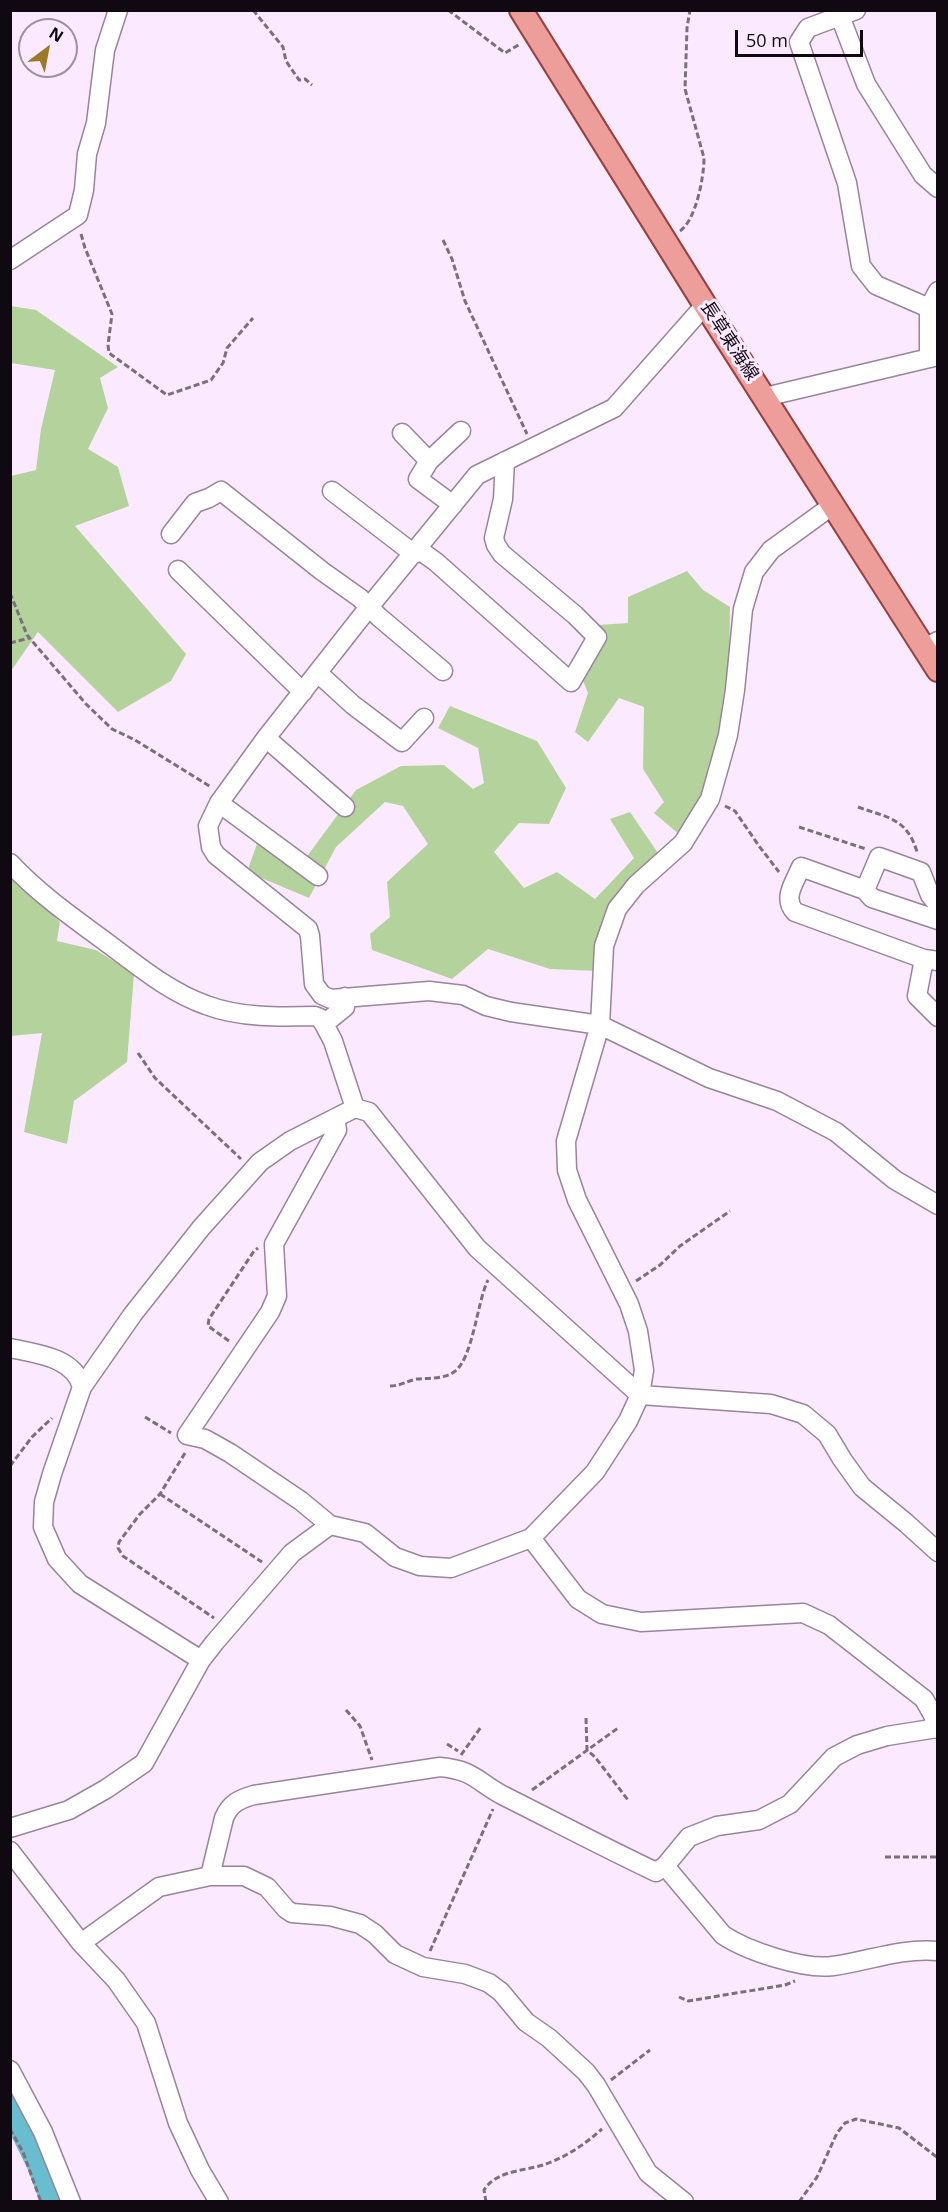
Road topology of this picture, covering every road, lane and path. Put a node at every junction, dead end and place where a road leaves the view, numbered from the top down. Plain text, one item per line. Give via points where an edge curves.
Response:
1 (118, 10) edge
2 (253, 10) edge
3 (448, 10) edge
4 (521, 10) edge
5 (690, 10) edge
6 (848, 13) edge
7 (537, 35) junction
8 (312, 85) dead end
9 (938, 188) edge
10 (78, 214) junction
11 (443, 240) dead end
12 (665, 240) junction
13 (10, 260) edge
14 (933, 299) edge
15 (705, 305) junction
16 (253, 318) dead end
17 (933, 357) edge
18 (765, 397) junction
19 (461, 431) dead end
20 (402, 433) dead end
21 (533, 447) junction
22 (429, 461) junction
23 (505, 461) junction
24 (332, 491) dead end
25 (453, 505) junction
26 (833, 505) junction
27 (171, 534) dead end
28 (416, 552) junction
29 (178, 570) dead end
30 (10, 593) edge
31 (369, 607) junction
32 (30, 638) junction
33 (10, 643) edge
34 (931, 644) edge
35 (938, 670) edge
36 (442, 671) dead end
37 (318, 673) junction
38 (303, 692) junction
39 (424, 718) dead end
40 (266, 738) junction
41 (222, 799) junction
42 (710, 799) junction
43 (345, 807) dead end
44 (858, 807) dead end
45 (799, 827) dead end
46 (879, 857) junction
47 (10, 863) edge
48 (921, 872) junction
49 (318, 876) dead end
50 (795, 883) junction
51 (865, 890) junction
52 (938, 905) edge
53 (938, 920) edge
54 (931, 960) edge
55 (345, 998) junction
56 (938, 1017) edge
57 (324, 1024) junction
58 (600, 1025) junction
59 (138, 1053) dead end
60 (355, 1108) junction
61 (335, 1118) junction
62 (253, 1170) junction
63 (938, 1205) edge
64 (730, 1210) dead end
65 (274, 1244) junction
66 (499, 1267) junction
67 (622, 1290) junction
68 (10, 1348) edge
69 (238, 1360) junction
70 (390, 1386) dead end
71 (82, 1387) junction
72 (640, 1395) junction
73 (74, 1409) junction
74 (145, 1417) dead end
75 (187, 1438) junction
76 (10, 1466) edge
77 (160, 1494) junction
78 (330, 1525) junction
79 (531, 1538) junction
80 (938, 1552) edge
81 (276, 1571) junction
82 (227, 1627) junction
83 (201, 1660) junction
84 (346, 1710) dead end
85 (586, 1718) dead end
86 (481, 1726) dead end
87 (618, 1728) dead end
88 (937, 1729) edge
89 (447, 1744) dead end
90 (587, 1750) junction
91 (458, 1761) junction
92 (378, 1778) junction
93 (500, 1794) junction
94 (628, 1800) dead end
95 (516, 1802) junction
96 (10, 1828) edge
97 (10, 1851) edge
98 (885, 1857) dead end
99 (938, 1857) edge
100 (665, 1866) junction
101 (210, 1876) junction
102 (81, 1943) junction
103 (938, 1951) edge
104 (804, 1965) junction
105 (423, 1967) junction
106 (679, 1997) dead end
107 (650, 2050) dead end
108 (10, 2070) edge
109 (598, 2090) junction
110 (615, 2118) junction
111 (10, 2129) edge
112 (938, 2158) edge
113 (41, 2202) edge
114 (71, 2202) edge
115 (219, 2202) edge
116 (486, 2202) edge
117 (684, 2202) edge
118 (799, 2202) edge

1 - 10 street via 105,50
2 - 8 path via 283,47 286,61 299,80 305,79
3 - 7 path via 505,53
4 - 7 main road, 長草東海線
5 - 12 path via 685,89 704,170 694,208 683,229
6 - 9 street via 866,84 923,176
6 - 14 street via 808,28 799,42 847,183 861,266 876,285
7 - 12 main road, 長草東海線
10 - 13 street
10 - 16 path via 85,248 112,314 110,353 167,395 211,380 223,363 227,348
11 - 21 path via 465,301
12 - 15 main road, 長草東海線
14 - 17 street
15 - 18 main road, 長草東海線
15 - 21 street via 614,408
17 - 18 street
18 - 26 main road, 長草東海線
19 - 22 street
20 - 22 street
21 - 23 street
22 - 25 street via 418,479
23 - 25 street via 477,475
23 - 28 street via 495,546 597,637 571,682 436,562
24 - 28 street
25 - 28 street
26 - 34 main road, 長草東海線
26 - 42 street via 771,550 754,572 742,609 728,735
27 - 31 street via 195,503 220,490
28 - 31 street
29 - 38 street
30 - 32 path
31 - 36 street
31 - 37 street
32 - 33 path
32 - 41 path via 112,729 135,740
34 - 35 main road, 長草東海線
37 - 38 street
37 - 39 street via 402,742
38 - 40 street
40 - 41 street
40 - 43 street
41 - 49 street
41 - 55 street via 208,826 216,855 308,929 316,990 331,999
42 - 50 path via 735,811 784,878
42 - 58 street via 683,843 636,885 617,909 604,946
44 - 48 path via 903,824 913,839
45 - 46 path via 874,851
46 - 48 street
46 - 51 street
47 - 57 street via 59,909 162,983 205,1005 227,1011 279,1017 315,1016
48 - 52 street
50 - 51 street via 801,867
50 - 54 street via 788,899 795,912
51 - 53 street via 872,898
54 - 56 street via 917,996
55 - 57 street via 345,1007
55 - 58 street via 429,991 463,995 511,1012
57 - 60 street
58 - 63 street via 709,1078 777,1101 826,1126 895,1180
58 - 67 street via 566,1141 567,1170 577,1200
59 - 62 path via 155,1078
60 - 61 street
60 - 66 street via 369,1112 477,1248
61 - 62 street via 290,1141
61 - 65 street via 338,1130
62 - 71 street via 133,1314
64 - 67 path
65 - 69 street via 277,1296
65 - 69 path via 254,1251 209,1319 208,1326 232,1343
66 - 70 path via 483,1289 469,1345 459,1367 443,1376
66 - 72 street
67 - 72 street via 638,1331 644,1370
68 - 71 street via 69,1365 79,1375
69 - 75 street
71 - 73 street
72 - 79 street via 595,1472
72 - 80 street via 771,1404 803,1414 827,1434 862,1487
73 - 76 path via 57,1413
73 - 83 street via 44,1502 43,1527 57,1559 80,1584
74 - 75 path via 183,1440
75 - 77 path via 188,1448
75 - 78 street via 205,1439 230,1453
77 - 81 path
77 - 82 path via 140,1514 118,1548 123,1556
78 - 79 street via 365,1533 395,1557 441,1568 451,1568
78 - 81 street via 292,1553
79 - 88 street via 578,1599 602,1614 641,1622 803,1613 829,1625 924,1700
81 - 82 street
82 - 83 street
83 - 96 street via 144,1763 69,1810
84 - 92 path via 360,1726
85 - 90 path
86 - 91 path
87 - 90 path
88 - 100 street via 856,1744 834,1757 790,1803 759,1820 717,1826 690,1837
89 - 91 path
90 - 94 path
90 - 95 path
91 - 92 street
91 - 93 street
92 - 101 street via 254,1795 233,1804 224,1818
93 - 95 street
93 - 105 path
95 - 100 street via 656,1872
97 - 102 street
98 - 99 path
100 - 104 street via 735,1944
101 - 102 street via 159,1887
101 - 105 street via 243,1876 256,1881 292,1913 330,1916 360,1924 395,1954
102 - 115 street via 116,1980 146,2024 178,2123
103 - 104 street via 906,1950 831,1967
104 - 106 path via 797,1980 785,1985 688,2001
105 - 109 street via 465,1974 489,1983 526,2022 586,2072
107 - 109 path
108 - 114 street via 43,2132
109 - 110 street
110 - 116 path via 570,2154 489,2182 484,2190
110 - 117 street via 648,2173
111 - 113 path
112 - 118 path via 899,2128 856,2119 845,2123 837,2133 817,2177

